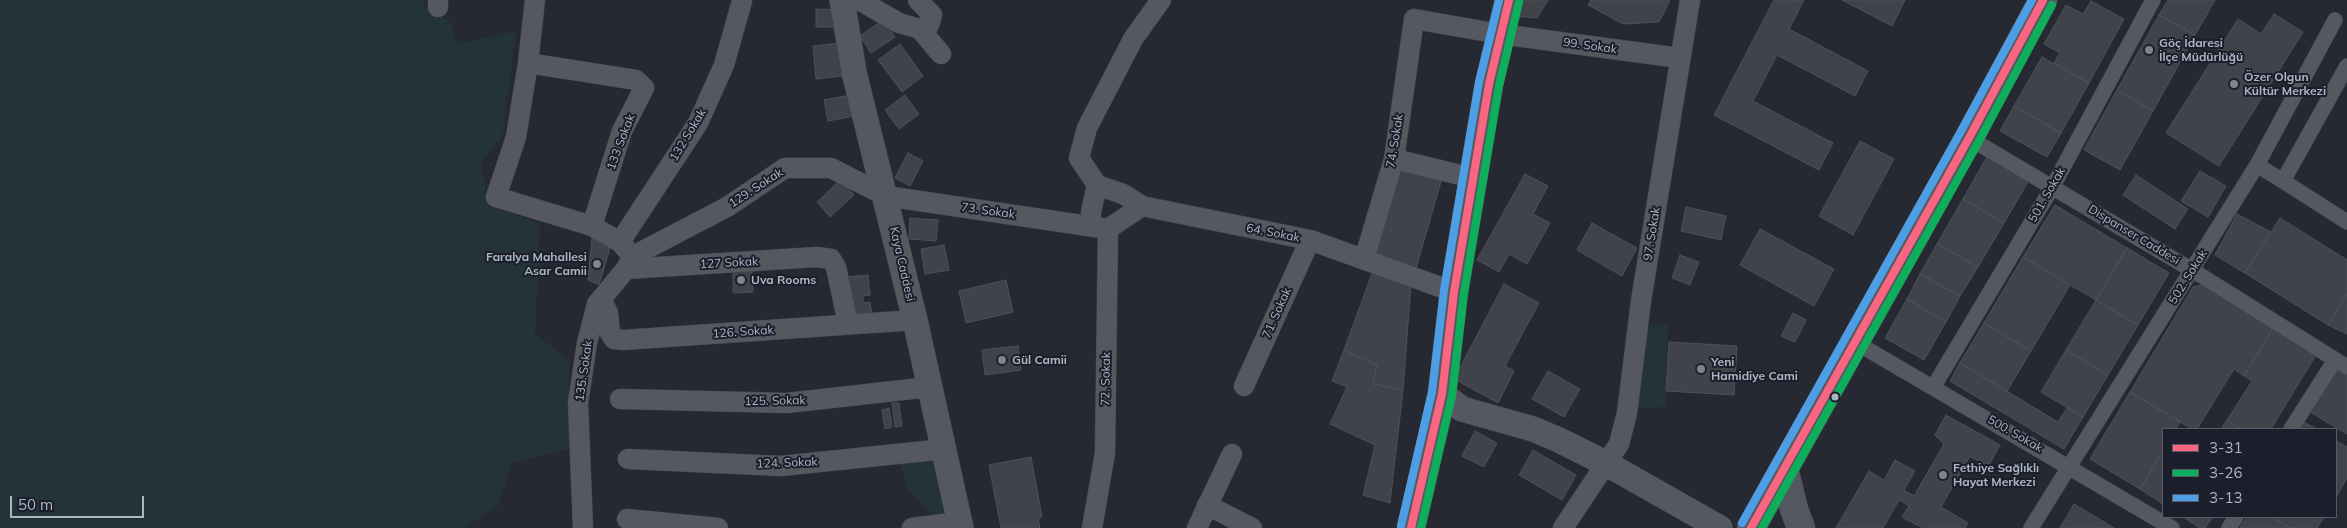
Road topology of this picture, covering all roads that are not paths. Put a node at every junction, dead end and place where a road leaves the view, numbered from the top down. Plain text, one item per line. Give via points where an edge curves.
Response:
1 (535, 0) edge
2 (842, 0) edge
3 (859, 0) edge
4 (918, 0) edge
5 (1161, 0) edge
6 (1509, 0) edge
7 (1690, 0) edge
8 (2042, 0) edge
9 (2153, 0) edge
10 (742, 1) edge
11 (1414, 19) joint
12 (2335, 20) dead end
13 (920, 29) junction
14 (1500, 34) junction
15 (941, 54) dead end
16 (1680, 58) junction
17 (528, 63) junction
18 (2347, 66) edge
19 (1969, 138) junction
20 (1394, 159) junction
21 (2257, 165) junction
22 (1473, 178) junction
23 (2283, 182) junction
24 (1097, 185) junction
25 (2053, 186) junction
26 (886, 196) junction
27 (1142, 206) junction
28 (2347, 222) edge
29 (592, 226) junction
30 (1100, 227) junction
31 (1310, 240) junction
32 (626, 256) junction
33 (1364, 260) junction
34 (2192, 270) junction
35 (1454, 292) junction
36 (601, 298) junction
37 (915, 320) junction
38 (848, 324) junction
39 (1855, 342) junction
40 (2341, 364) edge
41 (1244, 386) dead end
42 (1934, 386) junction
43 (930, 387) junction
44 (620, 399) dead end
45 (1452, 401) junction
46 (2292, 428) edge
47 (945, 449) junction
48 (1232, 454) dead end
49 (628, 459) dead end
50 (1607, 464) junction
51 (2069, 466) junction
52 (1784, 468) junction
53 (1208, 505) junction
54 (627, 519) dead end
55 (960, 525) edge
56 (584, 528) edge
57 (718, 528) edge
58 (912, 528) edge
59 (1092, 528) edge
60 (1197, 528) edge
61 (1252, 528) edge
62 (1411, 528) edge
63 (1563, 528) edge
64 (1720, 528) edge
65 (1751, 528) edge
66 (1801, 528) edge
67 (2031, 528) edge
68 (2172, 528) edge

1 - 17 street
2 - 26 street, Kaya Caddesi via 854,72
3 - 13 street via 899,23
4 - 13 street via 932,15 929,25
5 - 24 street via 1132,39 1088,128 1079,158
6 - 14 main road
7 - 16 street, 97. Sokak
8 - 19 main road
9 - 25 street, 501. Sokak
10 - 32 street, 132 Sokak via 724,65 698,123
11 - 14 street, 99. Sokak
11 - 20 street, 74. Sokak
12 - 21 street, 502. Sokak
13 - 15 street
14 - 16 street, 99. Sokak
14 - 22 main road
16 - 50 street, 97. Sokak via 1641,301 1627,414 1619,444
17 - 29 street via 516,137 496,197
17 - 29 street, 133 Sokak via 636,80 644,88 622,131
18 - 23 street
19 - 25 street, Dispanser Caddesi
19 - 39 main road
20 - 22 street
20 - 33 street, 74. Sokak
21 - 23 street
21 - 34 street, 502. Sokak
22 - 35 main road
23 - 28 street
24 - 27 street, 64. Sokak via 1123,194
24 - 30 street, 72. Sokak via 1091,212
25 - 34 street, Dispanser Caddesi
25 - 42 street, 501. Sokak
26 - 30 street, 73. Sokak
26 - 32 street, 129. Sokak via 831,168 785,168 727,207
26 - 37 street, Kaya Caddesi
27 - 30 street
27 - 31 street, 64. Sokak
29 - 32 street
30 - 59 street, 72. Sokak via 1105,453
31 - 33 street, 64. Sokak
31 - 41 street, 71. Sokak
32 - 36 street, 135. Sokak
32 - 38 street, 127 Sokak via 831,259 836,267
33 - 35 street, 64. Sokak
34 - 40 street, Dispanser Caddesi
34 - 51 street, 502. Sokak
35 - 45 main road
36 - 38 street, 126. Sokak via 608,313 610,334 614,339 623,340
36 - 56 street, 135. Sokak via 587,343 578,403
37 - 38 street, 126. Sokak
37 - 43 street, Kaya Caddesi
39 - 42 street, 500. Sokak
39 - 52 main road
40 - 46 street
42 - 51 street, 500. Sokak
43 - 44 street, 125. Sokak via 787,403
43 - 47 street, Kaya Caddesi
45 - 50 street via 1533,429
45 - 62 main road via 1433,434
47 - 49 street, 124. Sokak via 781,466
47 - 55 street, Kaya Caddesi
48 - 53 street
50 - 63 street, 97. Sokak
50 - 64 street
51 - 67 street, 502. Sokak
51 - 68 street, 500. Sokak
52 - 65 main road
52 - 66 main road
53 - 60 street
53 - 61 street
54 - 57 street
55 - 58 street

